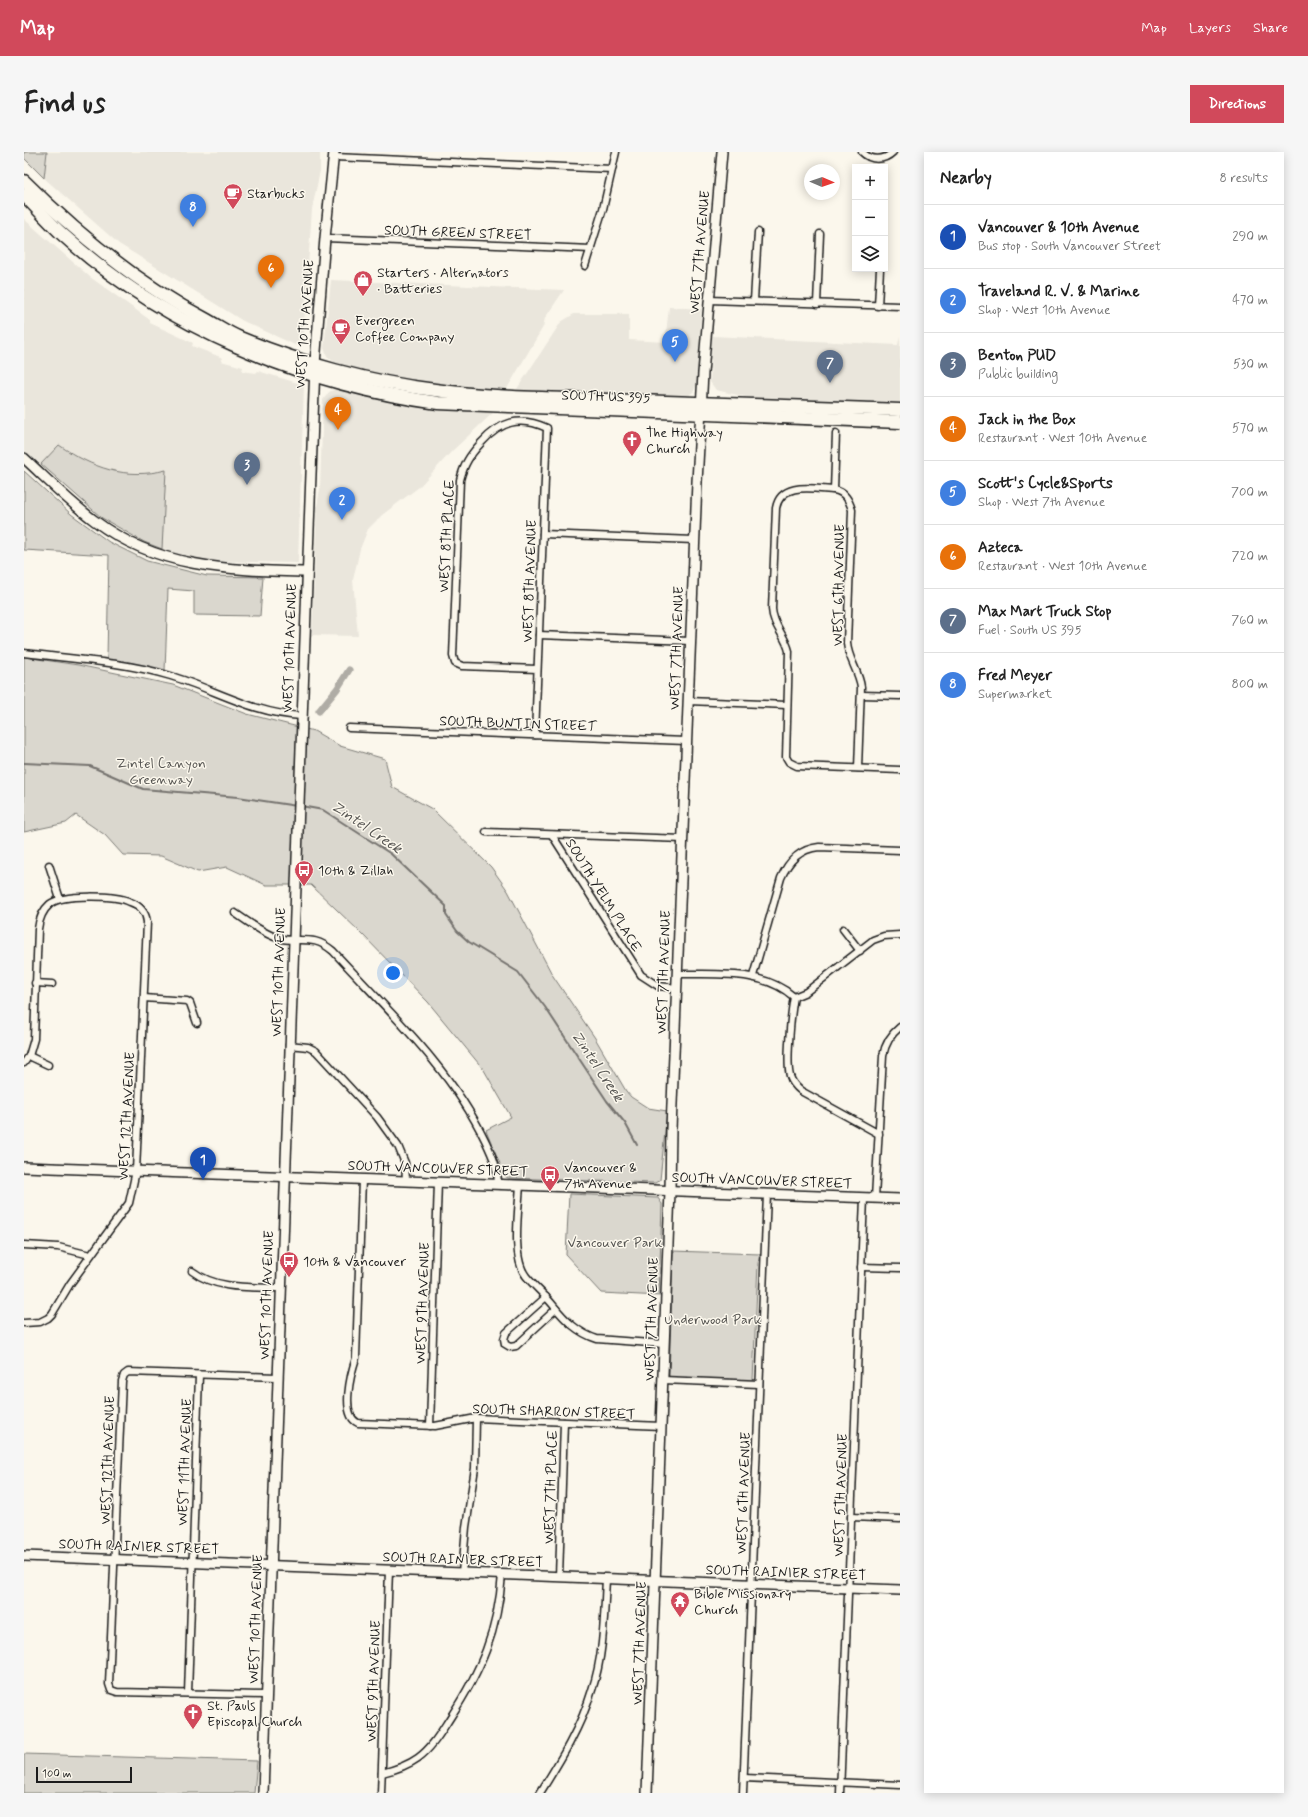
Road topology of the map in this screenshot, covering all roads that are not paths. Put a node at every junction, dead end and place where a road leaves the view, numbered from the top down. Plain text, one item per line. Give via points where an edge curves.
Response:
1 (616, 152) edge
2 (722, 152) edge
3 (862, 152) edge
4 (894, 152) edge
5 (334, 154) edge
6 (612, 169) junction
7 (24, 181) edge
8 (24, 196) edge
9 (758, 232) dead end
10 (820, 234) dead end
11 (325, 238) junction
12 (591, 249) junction
13 (585, 266) dead end
14 (880, 272) edge
15 (709, 300) junction
16 (754, 301) junction
17 (817, 304) junction
18 (878, 306) junction
19 (900, 306) edge
20 (314, 370) junction
21 (701, 410) junction
22 (900, 410) edge
23 (900, 422) edge
24 (547, 428) joint
25 (836, 433) dead end
26 (24, 458) edge
27 (834, 490) junction
28 (543, 534) junction
29 (694, 540) junction
30 (306, 572) junction
31 (539, 635) junction
32 (690, 641) junction
33 (24, 653) edge
34 (537, 669) junction
35 (862, 695) junction
36 (900, 696) edge
37 (688, 701) junction
38 (787, 705) junction
39 (300, 716) junction
40 (349, 728) dead end
41 (535, 735) junction
42 (686, 741) junction
43 (858, 768) junction
44 (900, 770) edge
45 (486, 832) dead end
46 (552, 835) junction
47 (683, 839) junction
48 (900, 850) edge
49 (50, 865) dead end
50 (60, 899) junction
51 (235, 913) dead end
52 (843, 930) dead end
53 (900, 935) edge
54 (293, 939) junction
55 (860, 951) junction
56 (677, 974) junction
57 (753, 976) junction
58 (35, 983) junction
59 (52, 984) dead end
60 (677, 988) junction
61 (794, 997) junction
62 (144, 998) junction
63 (197, 1023) dead end
64 (900, 1027) edge
65 (289, 1045) junction
66 (29, 1056) junction
67 (24, 1063) edge
68 (48, 1065) dead end
69 (879, 1134) junction
70 (24, 1166) edge
71 (136, 1171) junction
72 (285, 1177) junction
73 (362, 1179) junction
74 (406, 1180) junction
75 (438, 1182) junction
76 (498, 1184) junction
77 (520, 1184) junction
78 (670, 1191) junction
79 (767, 1194) junction
80 (864, 1198) junction
81 (875, 1198) junction
82 (900, 1199) edge
83 (24, 1245) edge
84 (90, 1256) junction
85 (861, 1267) junction
86 (900, 1268) edge
87 (192, 1272) dead end
88 (281, 1288) junction
89 (546, 1297) junction
90 (556, 1309) junction
91 (24, 1323) edge
92 (664, 1344) junction
93 (199, 1375) junction
94 (277, 1377) junction
95 (663, 1380) junction
96 (759, 1384) junction
97 (476, 1418) junction
98 (564, 1422) junction
99 (430, 1426) junction
100 (661, 1426) junction
101 (851, 1517) junction
102 (900, 1519) edge
103 (24, 1556) edge
104 (115, 1560) junction
105 (192, 1563) junction
106 (271, 1566) junction
107 (389, 1570) junction
108 (462, 1573) junction
109 (502, 1575) junction
110 (559, 1577) junction
111 (606, 1579) junction
112 (655, 1581) junction
113 (751, 1584) junction
114 (848, 1588) junction
115 (900, 1590) edge
116 (188, 1693) junction
117 (266, 1695) junction
118 (382, 1773) junction
119 (744, 1778) junction
120 (840, 1782) junction
121 (900, 1785) edge
122 (263, 1793) edge
123 (381, 1793) edge
124 (540, 1793) edge
125 (647, 1793) edge
126 (743, 1793) edge
127 (840, 1793) edge

1 - 6 street
2 - 15 street, WEST 7TH AVENUE
3 - 4 street via 870,158 878,159
5 - 6 street
5 - 11 street, WEST 10TH AVENUE
6 - 12 street via 604,210
7 - 20 highway via 60,217 121,267 183,308 239,337
8 - 20 highway via 86,254 147,298 190,323 246,350
9 - 16 street
10 - 17 street
11 - 12 street, SOUTH GREEN STREET
11 - 20 street, WEST 10TH AVENUE
12 - 13 street
14 - 18 street
15 - 16 street
15 - 21 street, WEST 7TH AVENUE
16 - 17 street
17 - 18 street
18 - 19 street
20 - 21 highway, SOUTH US 395 via 437,391
20 - 30 street, WEST 10TH AVENUE
21 - 22 highway, SOUTH US 395
21 - 23 highway, SOUTH US 395
21 - 29 street, WEST 7TH AVENUE
24 - 28 street, WEST 8TH AVENUE
24 - 34 street, WEST 8TH PLACE via 518,422 506,423 492,431 471,454 463,469 458,493 453,656 455,662 462,666
25 - 27 street
26 - 30 street via 95,521 131,544 175,560 210,567
27 - 35 street, WEST 6TH AVENUE via 846,496 852,510 847,643
27 - 38 street via 794,488 781,495 777,504 772,609 774,623 789,651
28 - 29 street
28 - 31 street, WEST 8TH AVENUE
29 - 32 street, WEST 7TH AVENUE
30 - 39 street, WEST 10TH AVENUE
31 - 32 street
31 - 34 street, WEST 8TH AVENUE
32 - 37 street, WEST 7TH AVENUE
33 - 39 street via 118,665 169,675 265,711
34 - 41 street, WEST 8TH AVENUE
35 - 36 street
35 - 43 street, WEST 6TH AVENUE
37 - 38 street
37 - 42 street, WEST 7TH AVENUE
38 - 43 street via 785,752 789,762 798,766
39 - 54 street, WEST 10TH AVENUE
40 - 41 street, SOUTH BUNTIN STREET
41 - 42 street, SOUTH BUNTIN STREET
42 - 47 street, WEST 7TH AVENUE
43 - 44 street
45 - 46 street
46 - 47 street
46 - 60 street, SOUTH YELM PLACE via 641,975 658,986
47 - 56 street, WEST 7TH AVENUE
48 - 57 street via 819,847 794,857 781,878
49 - 50 street
50 - 58 street via 50,904 40,918
50 - 62 street, WEST 12TH AVENUE via 122,899 136,905 146,916
51 - 54 street via 274,936
52 - 55 street
53 - 55 street via 878,938
54 - 65 street, WEST 10TH AVENUE
54 - 76 street via 317,941 333,951 440,1068 480,1130 497,1169
55 - 61 street via 806,992
56 - 57 street
56 - 60 street, WEST 7TH AVENUE
57 - 61 street via 782,988
58 - 59 street
58 - 66 street via 34,1039
60 - 78 street, WEST 7TH AVENUE
61 - 69 street via 789,1062 790,1077 794,1084
62 - 63 street via 187,1001
62 - 71 street, WEST 12TH AVENUE
64 - 69 street via 891,1035 884,1049
65 - 72 street, WEST 10TH AVENUE
65 - 74 street via 308,1047 316,1051 377,1117 403,1155
66 - 67 street
66 - 68 street
69 - 81 street
70 - 71 street, SOUTH VANCOUVER STREET
71 - 72 street, SOUTH VANCOUVER STREET
71 - 84 street, WEST 12TH AVENUE via 129,1203
72 - 73 street, SOUTH VANCOUVER STREET
72 - 88 street, WEST 10TH AVENUE
73 - 74 street, SOUTH VANCOUVER STREET
73 - 99 street, SOUTH SHARRON STREET via 356,1358 350,1375 348,1411 351,1419 358,1423
74 - 75 street, SOUTH VANCOUVER STREET
75 - 76 street, SOUTH VANCOUVER STREET
75 - 99 street, WEST 9TH AVENUE
76 - 77 street, SOUTH VANCOUVER STREET
77 - 78 street, SOUTH VANCOUVER STREET
77 - 89 street via 520,1261 525,1275
78 - 79 street, SOUTH VANCOUVER STREET
78 - 92 street, WEST 7TH AVENUE
79 - 80 street, SOUTH VANCOUVER STREET
79 - 96 street, WEST 6TH AVENUE
80 - 81 street, SOUTH VANCOUVER STREET
80 - 85 street, WEST 5TH AVENUE
81 - 82 street, SOUTH VANCOUVER STREET
83 - 84 street via 58,1247
84 - 91 street, WEST 12TH AVENUE via 52,1314 44,1321
85 - 86 street
85 - 101 street, WEST 5TH AVENUE
87 - 88 street via 212,1283
88 - 94 street, WEST 10TH AVENUE
89 - 90 street
89 - 90 street via 506,1333 505,1344 510,1347 516,1346
90 - 92 street via 572,1325 596,1339
92 - 95 street, WEST 7TH AVENUE
93 - 94 street
93 - 104 street, WEST 12TH AVENUE via 128,1372 124,1375
93 - 105 street, WEST 11TH AVENUE
94 - 106 street, WEST 10TH AVENUE
95 - 96 street
95 - 100 street, WEST 7TH AVENUE
96 - 113 street, WEST 6TH AVENUE
97 - 98 street, SOUTH SHARRON STREET
97 - 99 street, SOUTH SHARRON STREET
97 - 108 street via 475,1468
98 - 100 street, SOUTH SHARRON STREET
98 - 110 street, WEST 7TH PLACE
100 - 112 street, WEST 7TH AVENUE
101 - 102 street
101 - 114 street, WEST 5TH AVENUE
103 - 104 street, SOUTH RAINIER STREET
104 - 105 street, SOUTH RAINIER STREET
104 - 116 street, WEST 12TH AVENUE via 109,1684 112,1690
105 - 106 street, SOUTH RAINIER STREET
105 - 116 street, WEST 11TH AVENUE
106 - 107 street, SOUTH RAINIER STREET
106 - 117 street, WEST 10TH AVENUE
107 - 108 street, SOUTH RAINIER STREET
107 - 118 street, WEST 9TH AVENUE
108 - 109 street, SOUTH RAINIER STREET
109 - 110 street, SOUTH RAINIER STREET
109 - 118 street via 499,1606 492,1635 463,1698 425,1752 403,1766
110 - 111 street, SOUTH RAINIER STREET
111 - 112 street, SOUTH RAINIER STREET
111 - 124 street via 601,1646 592,1690 566,1749
112 - 113 street, SOUTH RAINIER STREET
112 - 125 street, WEST 7TH AVENUE
113 - 114 street, SOUTH RAINIER STREET
113 - 119 street, WEST 6TH AVENUE
114 - 115 street, SOUTH RAINIER STREET
114 - 120 street, WEST 5TH AVENUE
116 - 117 street
117 - 122 street, WEST 10TH AVENUE
118 - 123 street, WEST 9TH AVENUE
119 - 120 street
119 - 126 street, WEST 6TH AVENUE
120 - 121 street
120 - 127 street, WEST 5TH AVENUE

